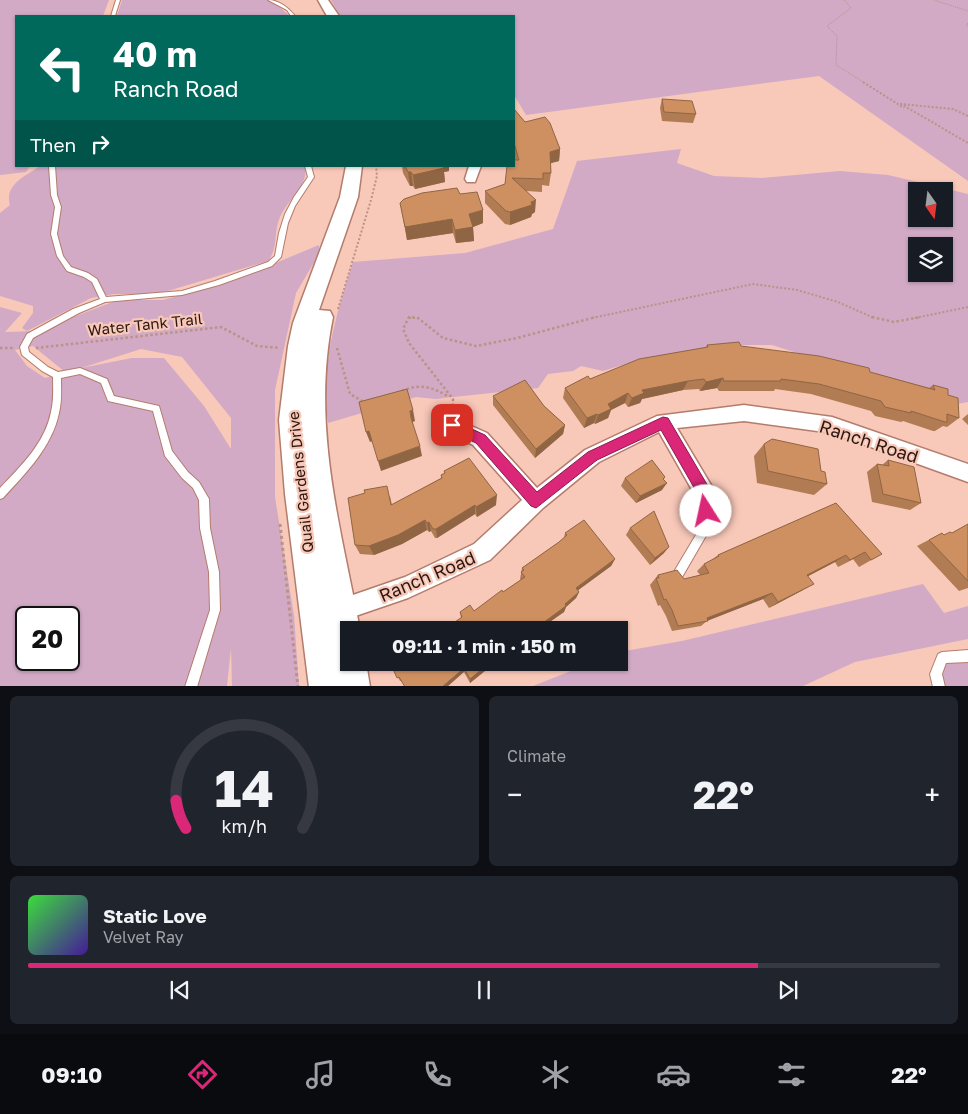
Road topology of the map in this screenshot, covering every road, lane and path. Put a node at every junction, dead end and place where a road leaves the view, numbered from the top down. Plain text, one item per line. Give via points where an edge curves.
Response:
1 (118, 0) edge
2 (270, 0) edge
3 (314, 0) edge
4 (323, 0) edge
5 (844, 0) edge
6 (934, 0) edge
7 (968, 11) edge
8 (113, 15) edge
9 (292, 15) edge
10 (323, 15) edge
11 (332, 15) edge
12 (968, 23) edge
13 (968, 26) edge
14 (904, 108) junction
15 (968, 116) edge
16 (968, 143) edge
17 (52, 167) edge
18 (308, 167) edge
19 (354, 167) edge
20 (365, 167) edge
21 (376, 167) edge
22 (475, 167) edge
23 (471, 179) dead end
24 (104, 300) junction
25 (968, 306) edge
26 (337, 314) dead end
27 (335, 345) dead end
28 (286, 346) dead end
29 (24, 347) junction
30 (0, 348) edge
31 (57, 375) junction
32 (399, 392) edge
33 (365, 403) edge
34 (663, 422) junction
35 (452, 425) dead end
36 (967, 473) edge
37 (0, 495) edge
38 (707, 497) joint
39 (536, 501) junction
40 (676, 575) edge
41 (328, 614) junction
42 (340, 641) edge
43 (968, 656) edge
44 (350, 671) edge
45 (191, 686) edge
46 (326, 686) edge
47 (353, 686) edge
48 (939, 686) edge

1 - 8 lane
2 - 9 lane
3 - 10 main road
4 - 11 main road
5 - 14 path via 851,8 827,26 837,36 836,65
6 - 7 path
12 - 13 path
14 - 15 path via 901,104 954,109
14 - 16 path
17 - 24 lane via 58,207 54,234 60,256 69,269 95,281
18 - 24 lane via 311,177 291,204 282,226 278,257 270,264 182,292
19 - 41 main road, Quail Gardens Drive via 349,198 304,323 294,378 292,420 298,494
20 - 41 main road, Quail Gardens Drive via 358,208 324,308 310,385
21 - 26 path via 371,200
22 - 23 street
24 - 29 lane via 30,336
25 - 32 path via 894,322 797,290 753,284 613,312 476,346 443,338 418,318 409,317 403,330 409,343 453,399 433,386 413,385
27 - 33 path via 350,394
28 - 29 path, Water Tank Trail via 272,351 254,347 221,327
29 - 30 path, Water Tank Trail
29 - 31 lane via 25,353
31 - 37 lane via 55,416 50,430 31,460
31 - 45 lane via 80,371 104,381 111,400 156,408 168,453 204,499 216,610
34 - 36 street, Ranch Road via 744,413 832,425
34 - 38 street
34 - 39 street, Ranch Road via 592,456
35 - 39 street via 480,439
38 - 40 lane via 702,534
39 - 41 street, Ranch Road via 482,552 408,586
41 - 42 main road, Quail Gardens Drive
41 - 46 main road, Quail Gardens Drive
43 - 48 lane via 942,658 936,674
44 - 47 main road, Quail Gardens Drive

